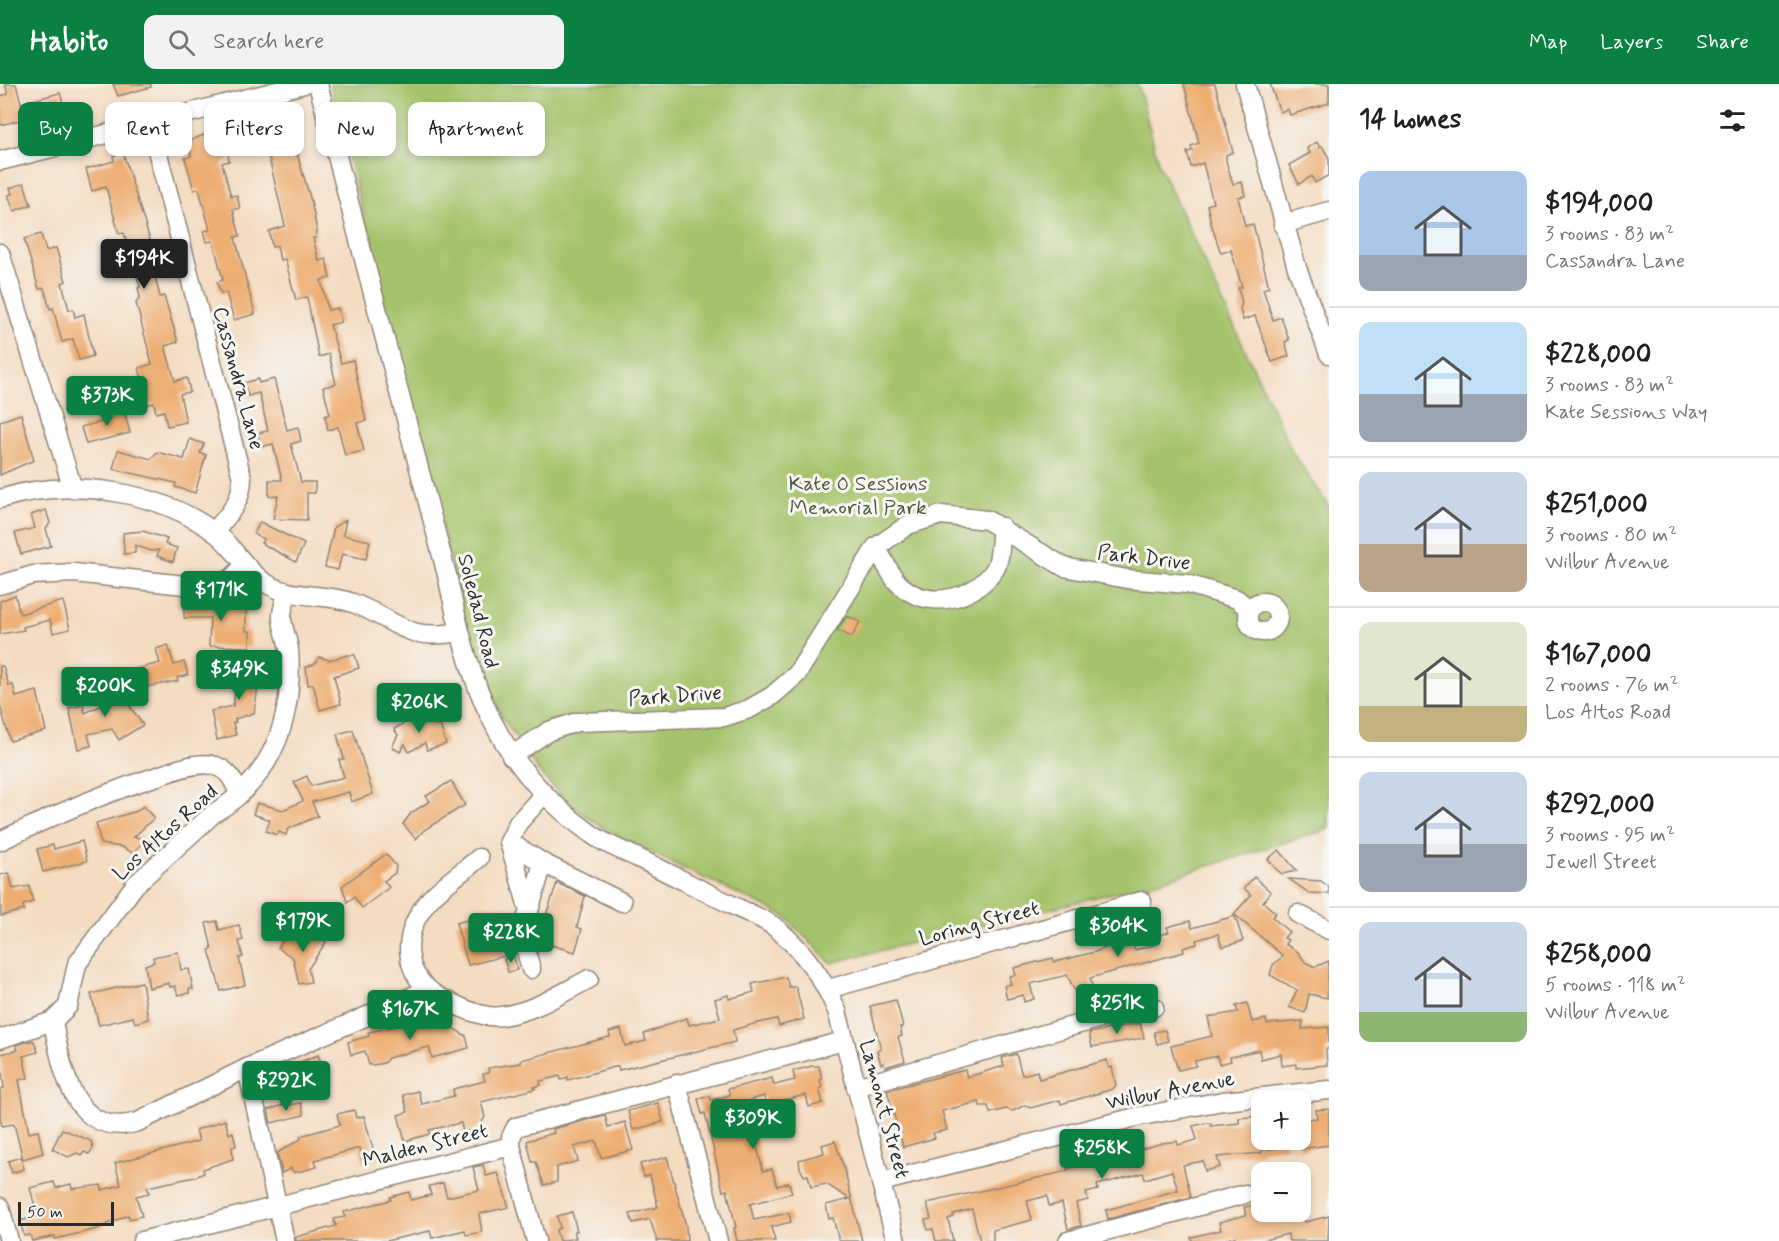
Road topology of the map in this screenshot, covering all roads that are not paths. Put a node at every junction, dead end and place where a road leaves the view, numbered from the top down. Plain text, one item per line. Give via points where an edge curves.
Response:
1 (304, 84) edge
2 (318, 84) edge
3 (1245, 84) edge
4 (192, 112) edge
5 (105, 134) edge
6 (159, 156) edge
7 (0, 161) edge
8 (1329, 211) edge
9 (1283, 224) junction
10 (0, 254) edge
11 (1329, 354) edge
12 (73, 489) junction
13 (0, 499) edge
14 (1002, 527) junction
15 (214, 532) junction
16 (876, 547) junction
17 (245, 565) junction
18 (0, 585) edge
19 (287, 592) junction
20 (1250, 610) dead end
21 (459, 632) junction
22 (511, 756) junction
23 (239, 794) junction
24 (544, 794) junction
25 (0, 841) edge
26 (510, 842) junction
27 (479, 858) dead end
28 (543, 863) junction
29 (1142, 901) dead end
30 (622, 902) dead end
31 (529, 911) junction
32 (1298, 914) dead end
33 (1329, 930) edge
34 (531, 969) dead end
35 (589, 979) dead end
36 (828, 989) junction
37 (427, 990) junction
38 (1154, 1007) dead end
39 (53, 1021) junction
40 (0, 1040) edge
41 (844, 1041) junction
42 (247, 1068) junction
43 (677, 1084) junction
44 (856, 1087) junction
45 (1329, 1090) edge
46 (511, 1146) junction
47 (881, 1182) junction
48 (1245, 1194) dead end
49 (276, 1206) junction
50 (0, 1207) edge
51 (9, 1241) edge
52 (142, 1241) edge
53 (285, 1241) edge
54 (536, 1241) edge
55 (718, 1241) edge
56 (896, 1241) edge
57 (1068, 1241) edge

1 - 4 street
2 - 21 street, Soledad Road
3 - 9 street
5 - 7 street
6 - 15 street, Cassandra Lane via 242,478 238,504
8 - 9 street
9 - 11 street
10 - 12 street
12 - 13 street
12 - 15 street via 146,500 179,512
14 - 16 street, Park Drive via 971,516 941,515 908,525
14 - 16 street via 997,566 984,581 960,597 917,596 896,581
14 - 20 street, Park Drive via 1064,567 1091,574 1187,584 1237,599
15 - 17 street via 231,545
16 - 22 street, Park Drive via 797,674 749,709 724,717 577,722 549,731
17 - 18 street via 232,578 212,588 74,573 33,575
17 - 19 street via 268,585
19 - 21 street via 352,603 415,635
19 - 23 street, Los Altos Road via 282,618 289,648 290,698 282,731 259,774
21 - 22 street, Soledad Road via 490,722
22 - 24 street, Soledad Road
23 - 25 street, Los Altos Road via 232,777 219,767 204,765 175,770 116,789
23 - 39 street, Los Altos Road via 135,885 77,964 68,1006
24 - 26 street via 518,823
24 - 36 street, Soledad Road via 592,835 774,926 808,958
26 - 28 street
26 - 31 street
27 - 37 street via 430,899 409,934 411,967
28 - 30 street
28 - 31 street
29 - 36 street, Loring Street
31 - 34 street via 521,933
32 - 33 street
35 - 37 street via 533,1009 498,1017 459,1007
36 - 41 street, Lamont Street
37 - 42 street
38 - 44 street via 1108,1016
39 - 40 street
39 - 42 street via 62,1071 77,1104 98,1120 125,1126 138,1122
41 - 43 street, Malden Street
41 - 44 street, Lamont Street
42 - 49 street
43 - 46 street, Malden Street via 516,1127
43 - 55 street
44 - 47 street, Lamont Street
45 - 47 street, Wilbur Avenue via 1223,1101 1136,1117
46 - 49 street, Malden Street
46 - 54 street
47 - 56 street, Lamont Street
48 - 57 street
49 - 52 street, Malden Street
49 - 53 street
50 - 51 street

